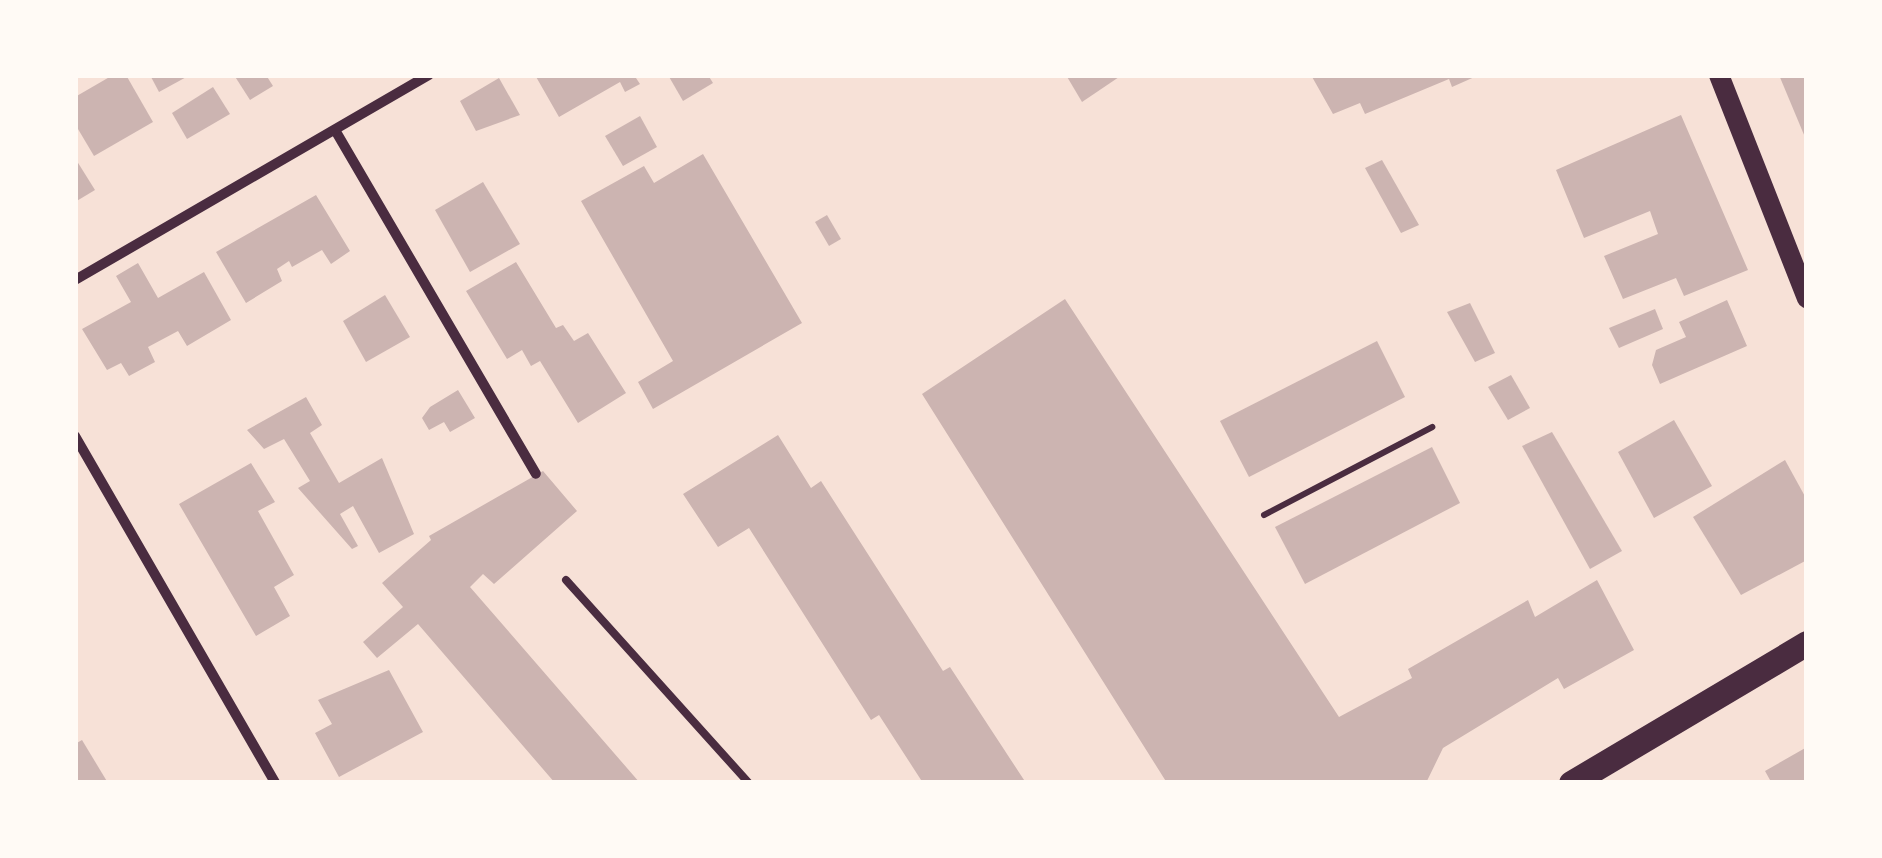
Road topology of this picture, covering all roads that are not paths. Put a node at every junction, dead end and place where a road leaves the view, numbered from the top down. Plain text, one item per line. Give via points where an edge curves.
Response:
1 (429, 75) edge
2 (1719, 75) edge
3 (335, 130) junction
4 (75, 280) edge
5 (1807, 298) edge
6 (75, 436) edge
7 (536, 474) dead end
8 (566, 580) dead end
9 (1807, 643) edge
10 (275, 783) edge
11 (749, 783) edge
12 (1571, 783) edge

1 - 3 street
2 - 5 main road
3 - 4 street
3 - 7 street
6 - 10 street
8 - 11 lane
9 - 12 main road

